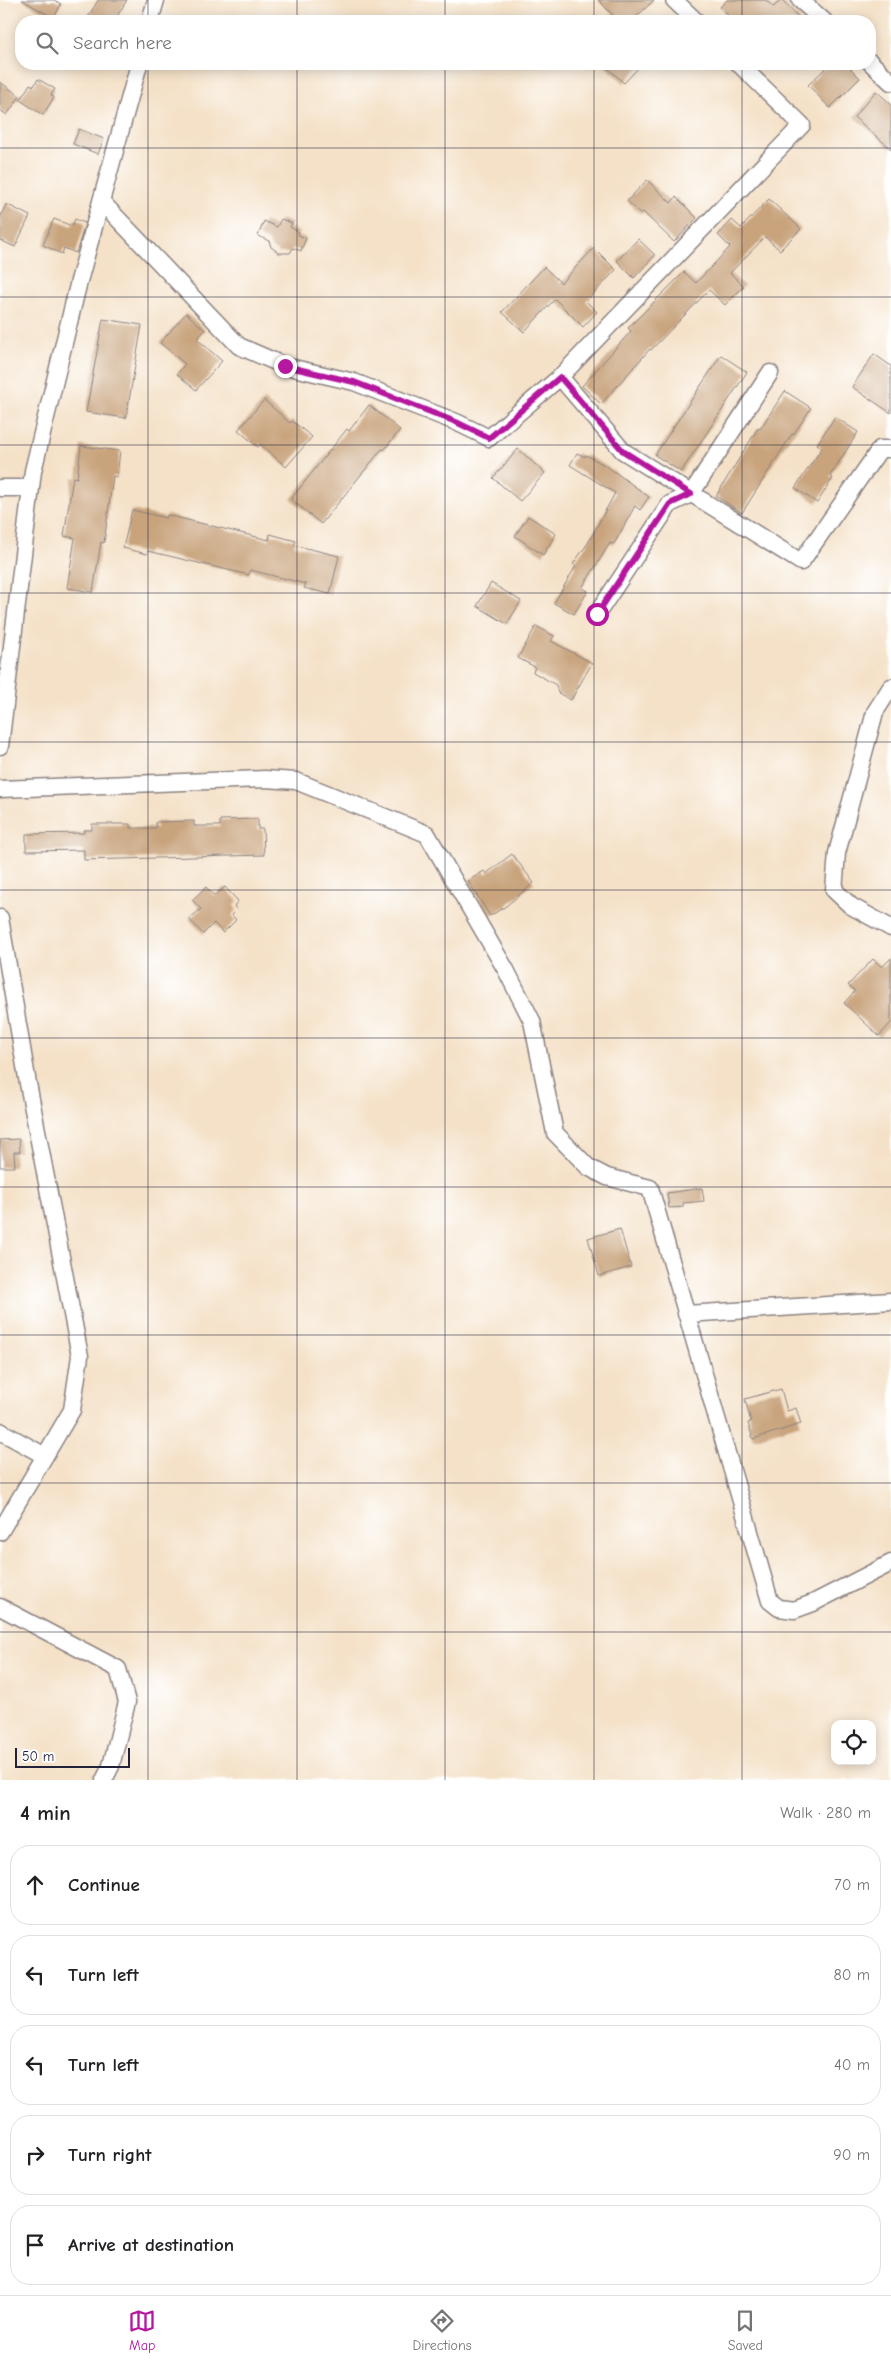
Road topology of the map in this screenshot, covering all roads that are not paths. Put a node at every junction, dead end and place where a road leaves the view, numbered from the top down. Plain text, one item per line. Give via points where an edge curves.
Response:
1 (156, 0) edge
2 (674, 0) edge
3 (800, 0) edge
4 (152, 15) edge
5 (690, 15) edge
6 (817, 15) edge
7 (876, 68) edge
8 (137, 70) edge
9 (745, 70) edge
10 (891, 82) edge
11 (101, 201) junction
12 (770, 373) dead end
13 (560, 377) junction
14 (891, 449) edge
15 (0, 488) edge
16 (30, 488) junction
17 (691, 494) junction
18 (597, 614) dead end
19 (891, 687) edge
20 (0, 746) edge
21 (0, 789) edge
22 (0, 918) edge
23 (891, 928) edge
24 (891, 1301) edge
25 (686, 1314) junction
26 (0, 1431) edge
27 (45, 1456) junction
28 (0, 1532) edge
29 (891, 1563) edge
30 (0, 1607) edge
31 (104, 1780) edge

1 - 4 street
2 - 5 street
3 - 6 street
7 - 10 street
8 - 11 street
9 - 13 street via 802,125
11 - 13 street via 239,346 285,366 354,382 489,438
11 - 16 street
12 - 17 street
13 - 17 street via 623,451
14 - 17 street via 880,449 801,562
15 - 16 street
16 - 20 street
17 - 18 street via 670,504
19 - 23 street via 875,712 837,853 834,890 851,906
21 - 25 street via 265,779 296,781 427,834 532,1021 555,1133 588,1167 607,1177 650,1188
22 - 27 street via 80,1356 72,1410
24 - 25 street
25 - 29 street via 770,1601 779,1608 794,1610
26 - 27 street
27 - 28 street
30 - 31 street via 118,1669 127,1702 111,1766

